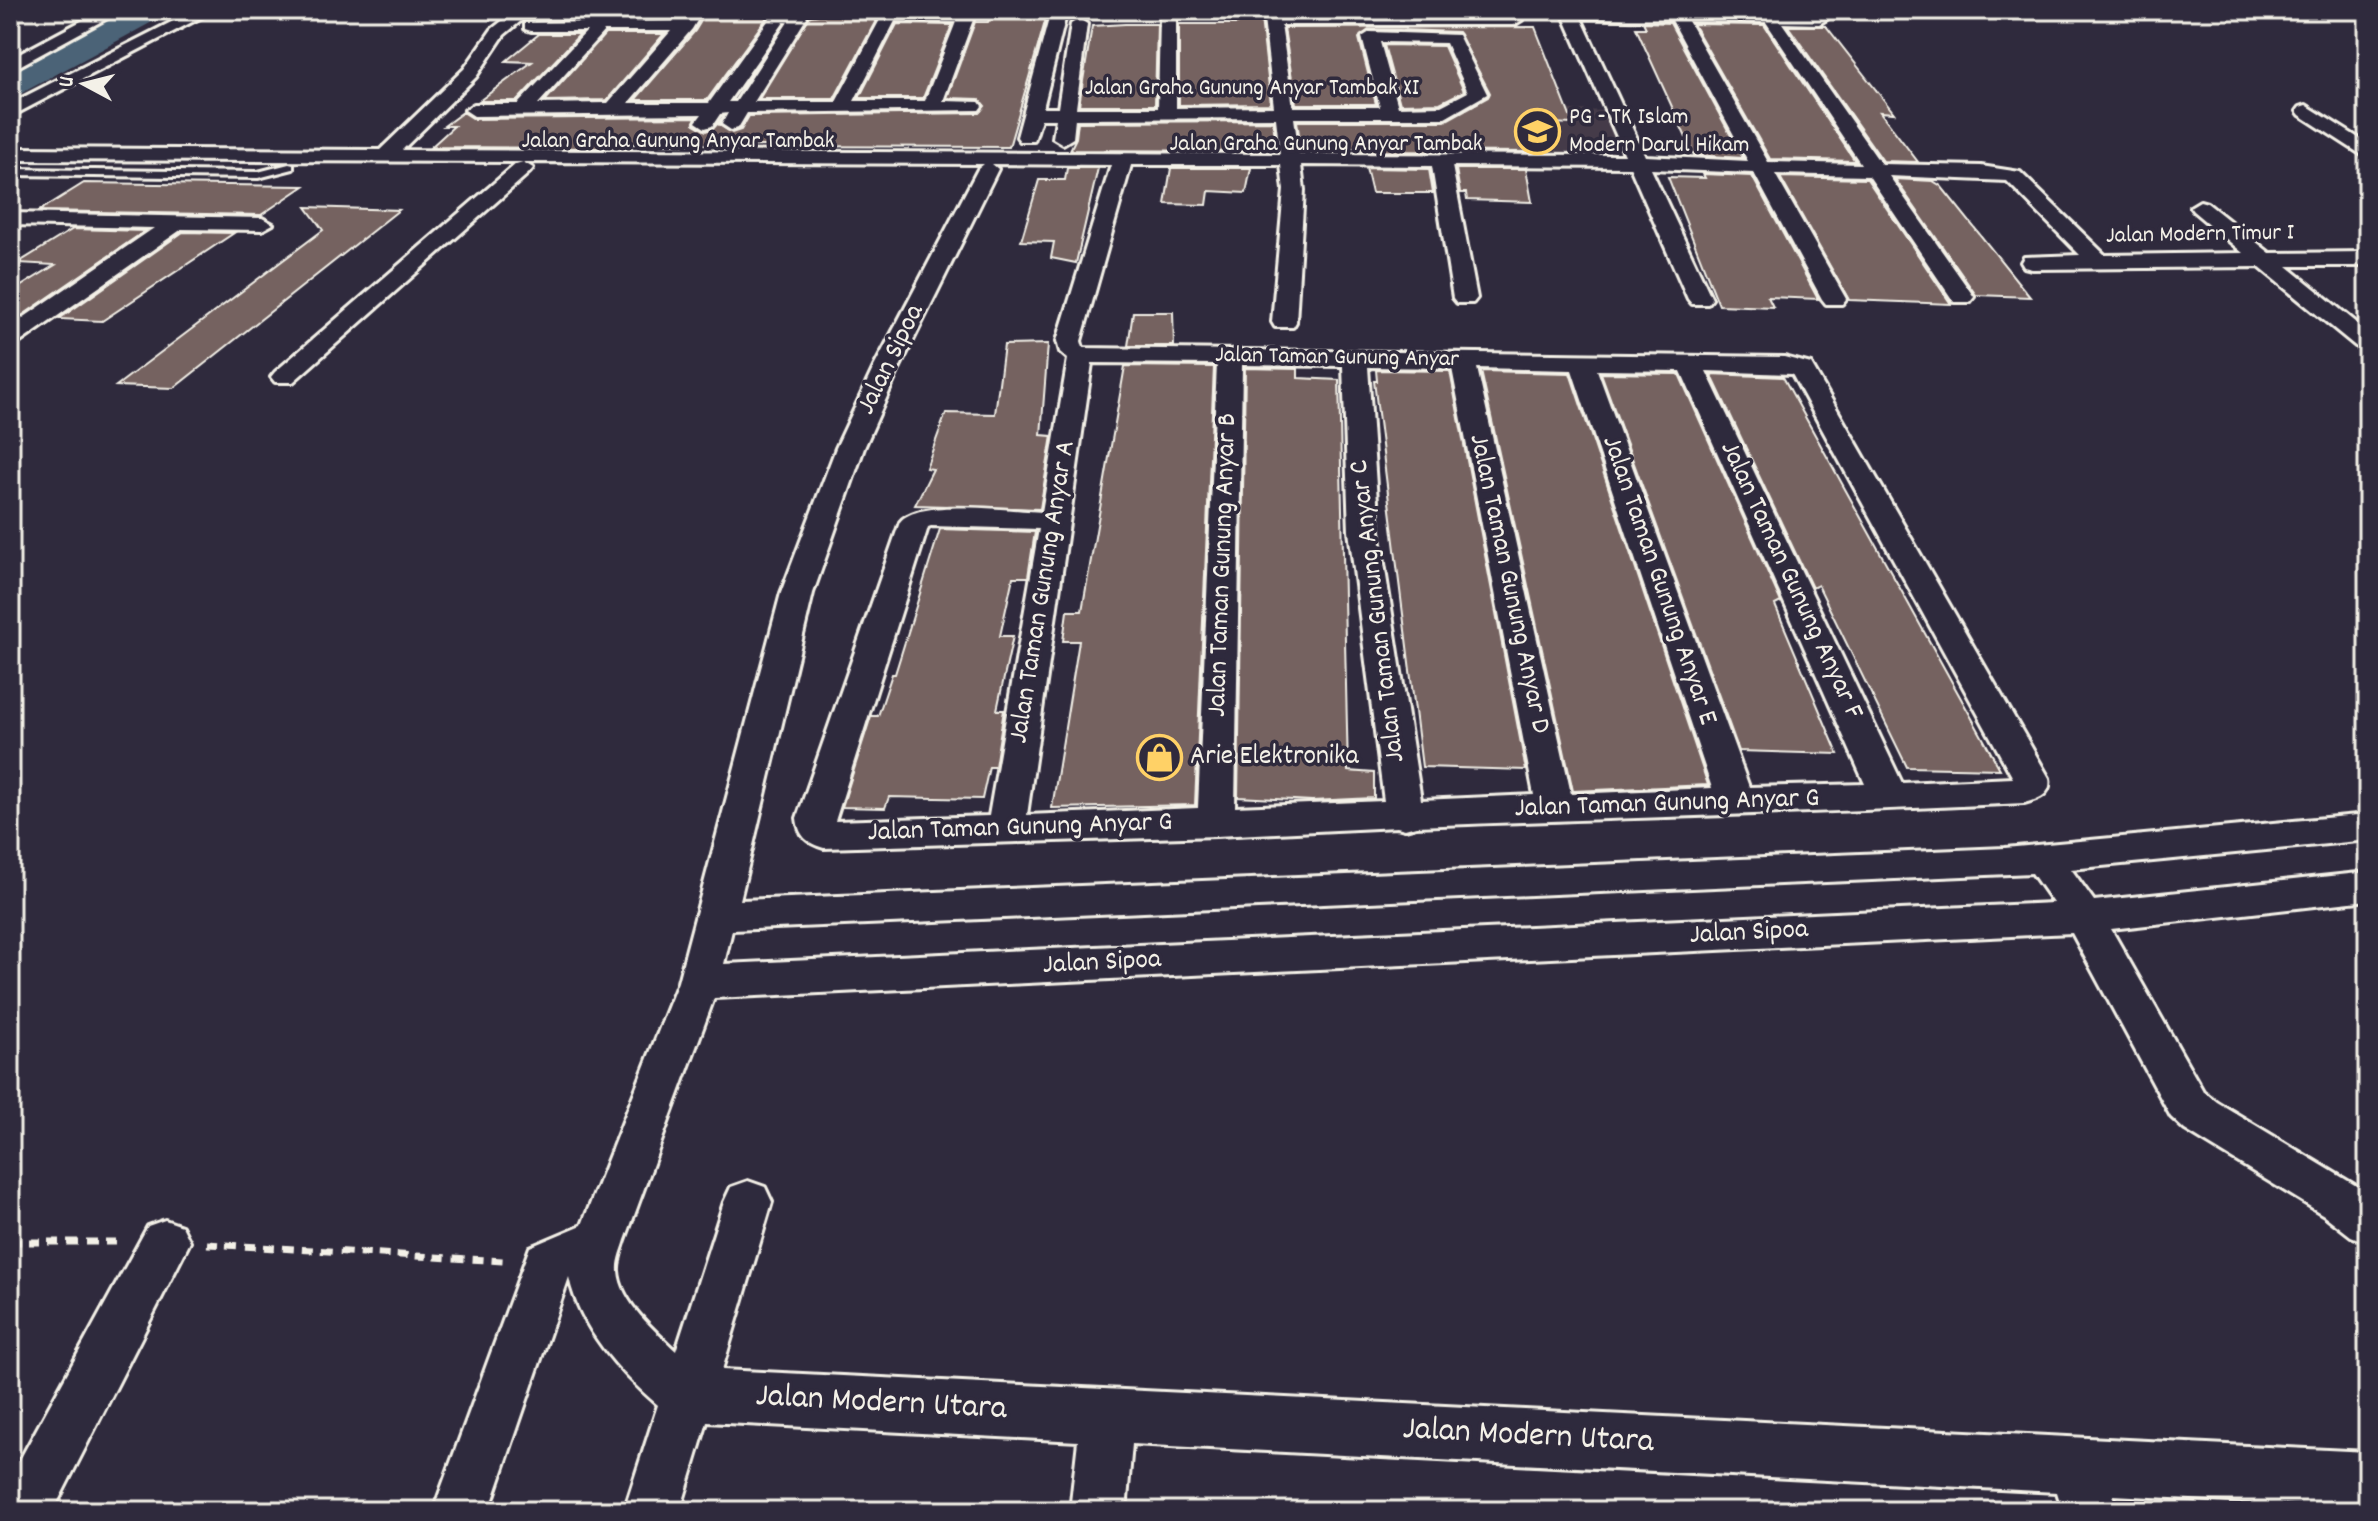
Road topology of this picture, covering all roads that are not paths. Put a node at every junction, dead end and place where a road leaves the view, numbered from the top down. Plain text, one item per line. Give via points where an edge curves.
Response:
1 (114, 10) edge
2 (207, 10) edge
3 (1570, 12) edge
4 (1676, 12) edge
5 (1512, 14) edge
6 (1768, 14) edge
7 (1058, 15) dead end
8 (1273, 15) edge
9 (1359, 15) edge
10 (1435, 15) edge
11 (529, 18) edge
12 (1168, 19) dead end
13 (1819, 19) dead end
14 (1079, 24) dead end
15 (600, 26) junction
16 (10, 66) edge
17 (1043, 81) junction
18 (1070, 81) junction
19 (973, 106) dead end
20 (615, 107) junction
21 (742, 107) junction
22 (932, 107) junction
23 (524, 108) junction
24 (715, 108) junction
25 (842, 108) junction
26 (474, 110) dead end
27 (10, 111) edge
28 (1390, 111) junction
29 (2306, 111) dead end
30 (1167, 112) junction
31 (1036, 114) junction
32 (1064, 114) junction
33 (1283, 114) junction
34 (686, 150) junction
35 (714, 150) junction
36 (2368, 153) edge
37 (10, 154) edge
38 (384, 157) junction
39 (617, 157) junction
40 (1023, 160) junction
41 (1059, 160) junction
42 (10, 163) edge
43 (1122, 165) junction
44 (1292, 165) junction
45 (1442, 166) junction
46 (1638, 166) junction
47 (1762, 166) junction
48 (289, 167) junction
49 (523, 168) junction
50 (988, 169) junction
51 (1876, 169) junction
52 (10, 172) edge
53 (2200, 207) dead end
54 (10, 219) edge
55 (57, 220) junction
56 (176, 223) junction
57 (262, 224) dead end
58 (22, 241) dead end
59 (2368, 259) edge
60 (2269, 260) junction
61 (2032, 262) dead end
62 (2101, 263) junction
63 (1962, 297) dead end
64 (1465, 298) dead end
65 (1700, 299) dead end
66 (1834, 299) dead end
67 (1284, 322) dead end
68 (10, 338) edge
69 (2368, 344) edge
70 (1081, 355) junction
71 (1230, 355) junction
72 (1355, 358) junction
73 (1463, 361) junction
74 (1582, 362) junction
75 (1690, 364) junction
76 (1802, 369) joint
77 (284, 377) dead end
78 (1056, 521) junction
79 (1890, 797) junction
80 (1735, 800) junction
81 (1555, 808) junction
82 (1405, 816) junction
83 (1216, 823) junction
84 (2368, 827) edge
85 (1006, 829) junction
86 (2043, 859) junction
87 (2368, 886) edge
88 (716, 916) junction
89 (2084, 917) junction
90 (699, 982) junction
91 (748, 1202) dead end
92 (2368, 1221) edge
93 (600, 1240) junction
94 (165, 1242) road end
95 (687, 1395) junction
96 (1108, 1415) junction
97 (2368, 1480) edge
98 (2083, 1489) edge
99 (23, 1511) edge
100 (461, 1511) edge
101 (652, 1511) edge
102 (1098, 1511) edge

1 - 16 street
2 - 27 street
3 - 4 street
3 - 46 street
4 - 6 street
4 - 47 street
5 - 10 street
6 - 13 street
6 - 51 street
7 - 17 street
8 - 9 street
8 - 33 street
9 - 10 street
11 - 15 street
11 - 38 street via 498,32 470,73
12 - 30 street
14 - 18 street
15 - 20 street via 688,23
15 - 23 street
17 - 18 street
17 - 31 street
18 - 32 street
19 - 22 street
20 - 23 street
20 - 24 street
21 - 24 street
21 - 24 street via 799,18 779,17
21 - 25 street
21 - 35 street
22 - 25 street
22 - 25 street via 967,18 890,16
23 - 26 street
24 - 34 street
28 - 28 street, Jalan Graha Gunung Anyar Tambak XI via 1370,37 1452,38 1478,94 1445,112
28 - 33 street, Jalan Graha Gunung Anyar Tambak XI
29 - 36 street
30 - 32 street, Jalan Graha Gunung Anyar Tambak XI
30 - 33 street, Jalan Graha Gunung Anyar Tambak XI
31 - 32 street, Jalan Graha Gunung Anyar Tambak XI
31 - 40 street
32 - 41 street
33 - 44 street
34 - 35 street
34 - 39 street
35 - 40 street
37 - 38 street, Jalan Graha Gunung Anyar Tambak
38 - 39 street, Jalan Graha Gunung Anyar Tambak
39 - 40 street, Jalan Graha Gunung Anyar Tambak
40 - 41 street, Jalan Graha Gunung Anyar Tambak
40 - 50 street, Jalan Graha Gunung Anyar Tambak
41 - 43 street, Jalan Graha Gunung Anyar Tambak
42 - 48 street, Jalan Graha Gunung Anyar Tambak
43 - 44 street, Jalan Graha Gunung Anyar Tambak
43 - 70 street via 1069,341 1072,352
44 - 45 street, Jalan Graha Gunung Anyar Tambak
44 - 67 street
45 - 46 street, Jalan Graha Gunung Anyar Tambak
45 - 64 street
46 - 47 street, Jalan Graha Gunung Anyar Tambak
46 - 65 street
47 - 51 street, Jalan Graha Gunung Anyar Tambak
47 - 66 street
48 - 49 street, Jalan Graha Gunung Anyar Tambak
48 - 52 lane via 258,175
49 - 50 street, Jalan Graha Gunung Anyar Tambak
49 - 77 street
50 - 88 street, Jalan Sipoa via 863,421 802,579
51 - 62 street, Jalan Graha Gunung Anyar Tambak via 2013,176
51 - 63 street
53 - 60 street
54 - 55 street
55 - 56 street
55 - 58 street
56 - 57 street
56 - 68 street
59 - 60 street, Jalan Modern Timur I
60 - 62 street, Jalan Modern Timur I
60 - 69 street
61 - 62 street, Jalan Modern Timur I
70 - 71 street, Jalan Taman Gunung Anyar
70 - 78 street, Jalan Taman Gunung Anyar A
71 - 72 street, Jalan Taman Gunung Anyar
71 - 83 street, Jalan Taman Gunung Anyar B
72 - 73 street, Jalan Taman Gunung Anyar
72 - 82 street, Jalan Taman Gunung Anyar C via 1364,531
73 - 74 street, Jalan Taman Gunung Anyar
73 - 81 street, Jalan Taman Gunung Anyar D
74 - 75 street, Jalan Taman Gunung Anyar
74 - 80 street, Jalan Taman Gunung Anyar E
75 - 76 street, Jalan Taman Gunung Anyar
75 - 79 street, Jalan Taman Gunung Anyar F
76 - 79 street, Jalan Taman Gunung Anyar G via 2032,786
78 - 85 street, Jalan Taman Gunung Anyar A
78 - 85 street, Jalan Taman Gunung Anyar G via 928,517 915,522 816,818 824,835
79 - 80 street, Jalan Taman Gunung Anyar G
80 - 81 street, Jalan Taman Gunung Anyar G
81 - 82 street, Jalan Taman Gunung Anyar G
82 - 83 street, Jalan Taman Gunung Anyar G
83 - 85 street, Jalan Taman Gunung Anyar G
84 - 86 street
86 - 88 street
86 - 89 street
87 - 89 street, Jalan Sipoa
88 - 90 street, Jalan Sipoa
89 - 90 street, Jalan Sipoa
89 - 92 street via 2187,1104
90 - 93 street
91 - 95 street
93 - 95 street via 593,1271 608,1313 658,1373
93 - 100 street via 548,1263
94 - 99 street
95 - 96 street, Jalan Modern Utara
95 - 101 street
96 - 98 street, Jalan Modern Utara
96 - 102 street
97 - 98 street, Jalan Modern Utara

